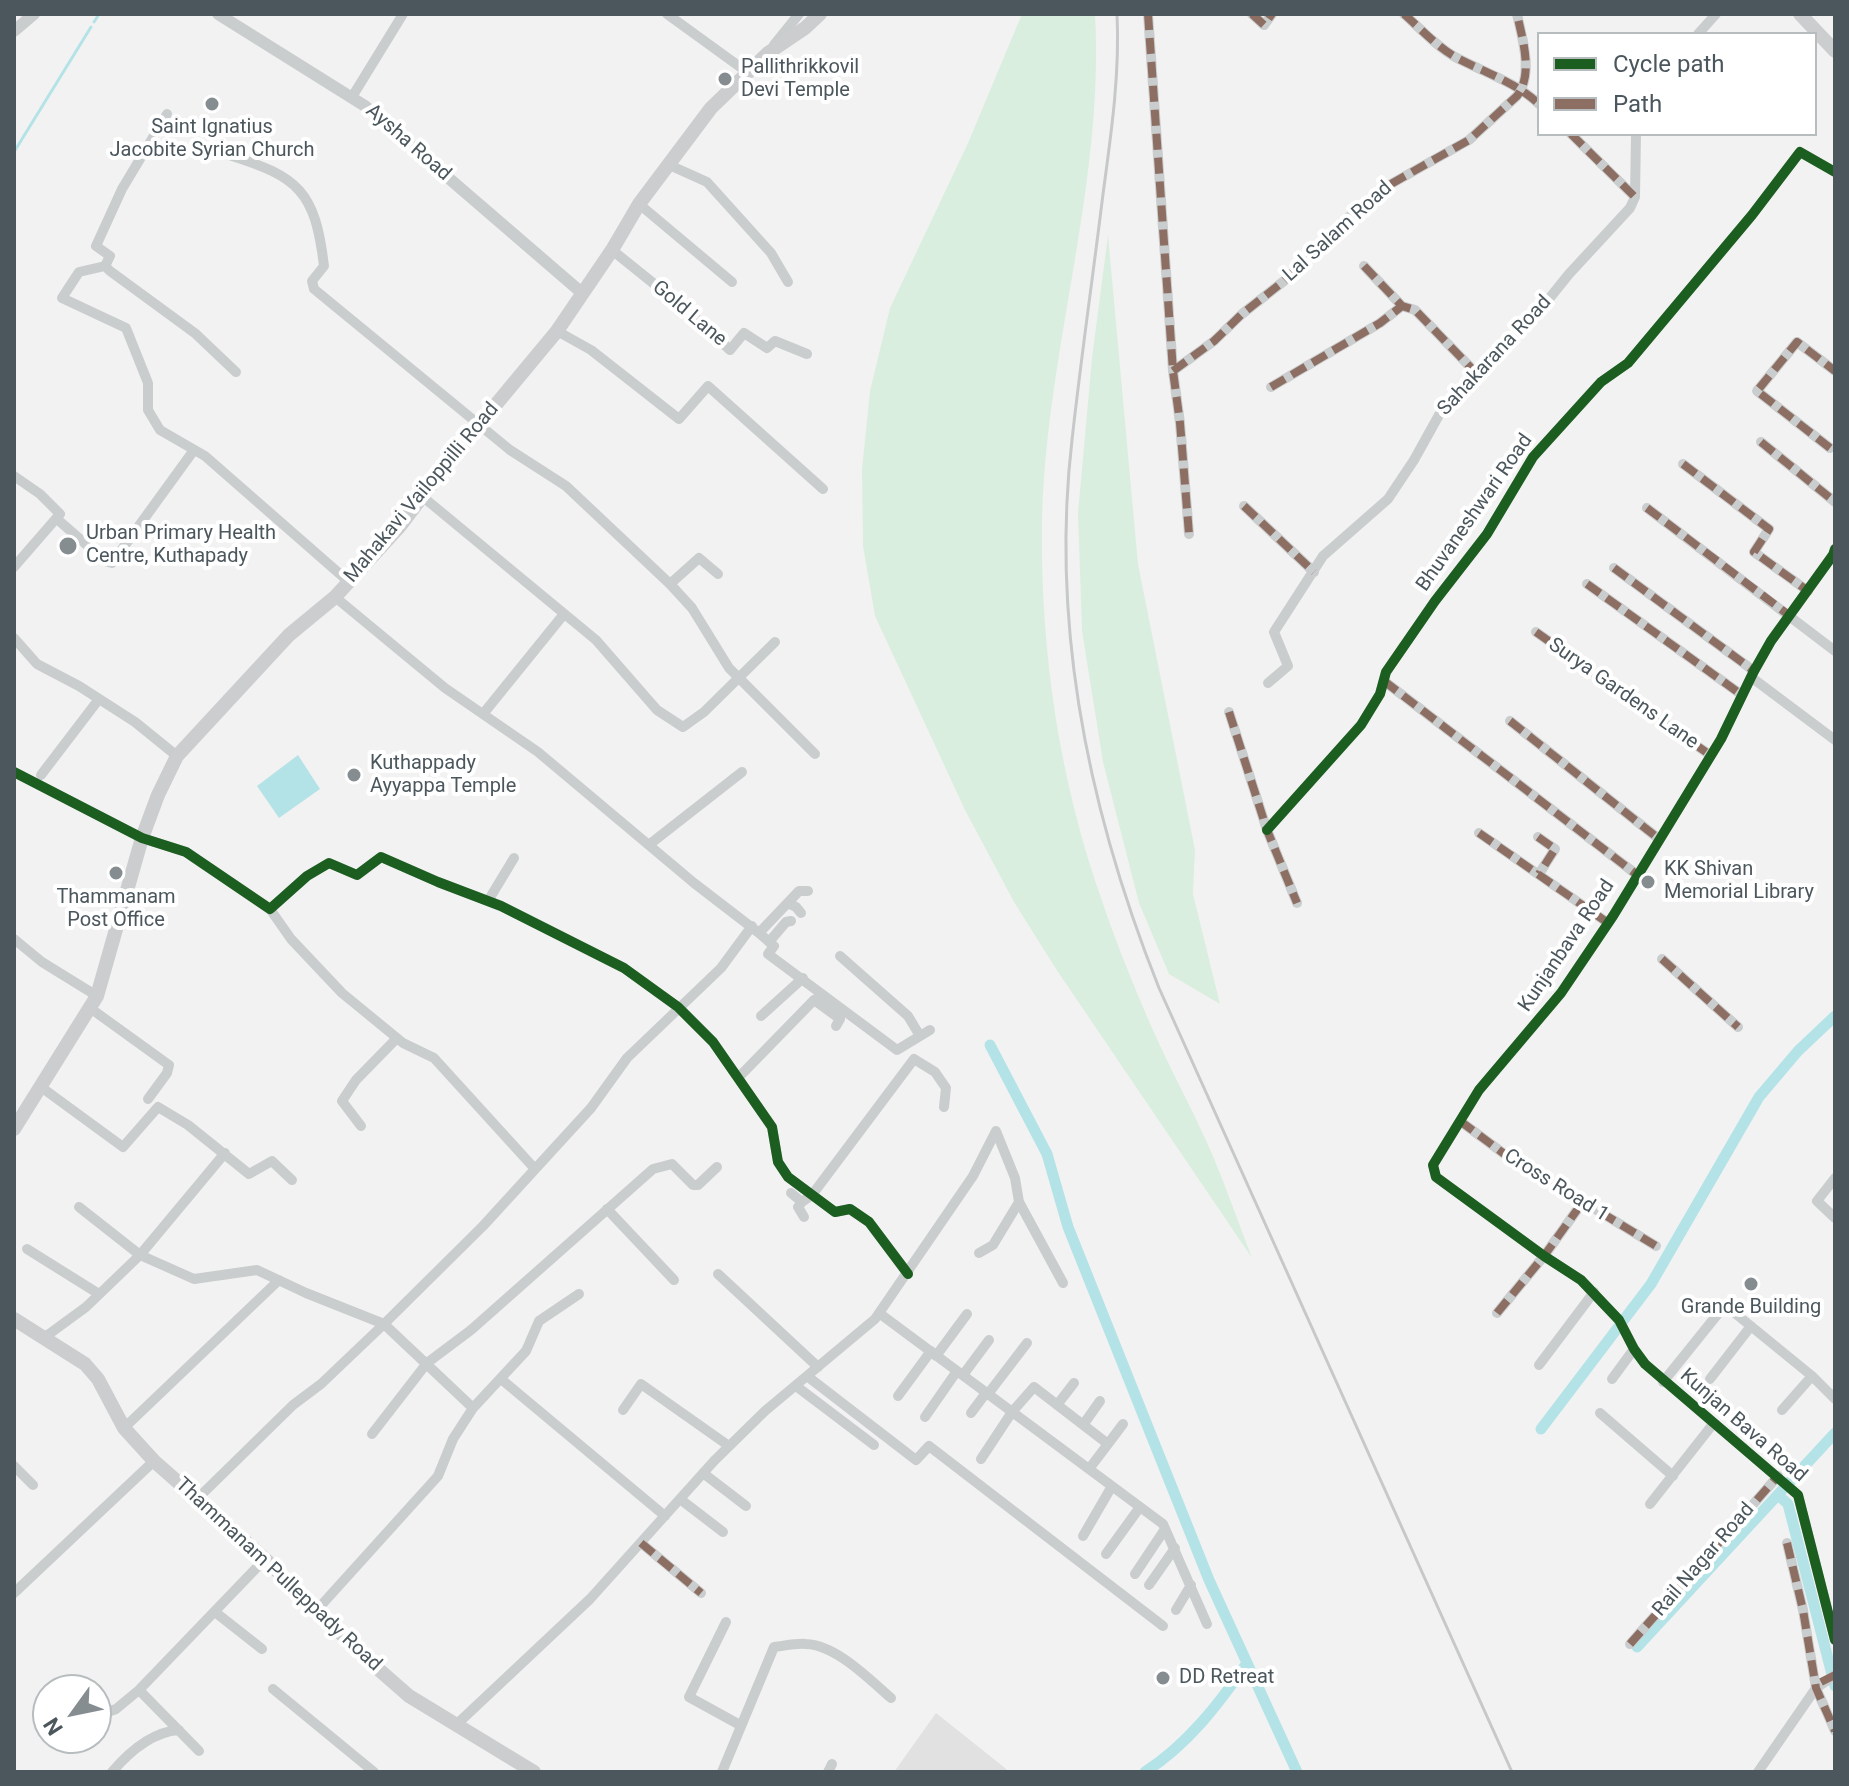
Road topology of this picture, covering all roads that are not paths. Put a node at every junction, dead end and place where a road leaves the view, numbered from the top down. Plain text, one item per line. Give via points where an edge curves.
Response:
1 (34, 14) edge
2 (218, 14) edge
3 (403, 14) edge
4 (667, 14) edge
5 (799, 14) edge
6 (820, 14) edge
7 (1148, 14) edge
8 (1252, 14) edge
9 (1272, 14) edge
10 (1404, 14) edge
11 (1517, 14) edge
12 (1716, 14) edge
13 (1800, 14) edge
14 (14, 31) edge
15 (1700, 32) edge
16 (1835, 51) edge
17 (768, 53) junction
18 (747, 72) junction
19 (1522, 89) junction
20 (352, 97) junction
21 (1537, 102) edge
22 (167, 114) dead end
23 (1573, 136) edge
24 (1636, 136) edge
25 (229, 155) dead end
26 (667, 164) junction
27 (1835, 172) edge
28 (1635, 197) junction
29 (639, 204) junction
30 (612, 250) junction
31 (105, 266) junction
32 (1364, 266) dead end
33 (732, 282) dead end
34 (788, 282) dead end
35 (582, 293) junction
36 (1402, 306) junction
37 (557, 331) junction
38 (807, 354) dead end
39 (1173, 371) junction
40 (1835, 371) edge
41 (236, 372) dead end
42 (1477, 374) junction
43 (1271, 387) dead end
44 (479, 425) junction
45 (1761, 442) dead end
46 (1830, 448) dead end
47 (194, 450) junction
48 (1683, 464) dead end
49 (14, 476) edge
50 (823, 489) dead end
51 (423, 497) junction
52 (1835, 502) edge
53 (1244, 506) dead end
54 (1647, 508) dead end
55 (57, 519) junction
56 (1189, 534) dead end
57 (1835, 549) edge
58 (14, 567) edge
59 (1614, 568) dead end
60 (1314, 572) junction
61 (718, 574) dead end
62 (349, 582) junction
63 (670, 584) junction
64 (1587, 584) dead end
65 (1808, 591) junction
66 (335, 597) junction
67 (564, 614) junction
68 (1790, 616) junction
69 (1536, 632) dead end
70 (14, 638) edge
71 (775, 642) dead end
72 (1835, 651) edge
73 (1752, 674) junction
74 (738, 679) junction
75 (1384, 681) junction
76 (1268, 683) dead end
77 (1742, 695) junction
78 (99, 699) junction
79 (1229, 712) dead end
80 (483, 714) junction
81 (1510, 721) dead end
82 (1835, 740) edge
83 (815, 754) dead end
84 (1710, 755) junction
85 (177, 756) junction
86 (14, 772) edge
87 (742, 772) dead end
88 (41, 775) dead end
89 (1267, 830) junction
90 (1479, 833) dead end
91 (1538, 837) dead end
92 (142, 838) junction
93 (1659, 839) junction
94 (650, 844) junction
95 (514, 858) dead end
96 (1539, 874) junction
97 (1636, 874) junction
98 (808, 891) dead end
99 (488, 901) junction
100 (788, 903) junction
101 (1297, 903) dead end
102 (270, 909) junction
103 (801, 913) dead end
104 (791, 921) dead end
105 (1608, 923) junction
106 (756, 930) junction
107 (14, 939) edge
108 (769, 942) junction
109 (840, 956) dead end
110 (1662, 959) dead end
111 (803, 978) junction
112 (818, 996) junction
113 (94, 1002) junction
114 (678, 1007) junction
115 (761, 1016) dead end
116 (836, 1026) dead end
117 (1738, 1027) dead end
118 (930, 1030) dead end
119 (920, 1036) junction
120 (397, 1038) junction
121 (907, 1044) junction
122 (914, 1059) junction
123 (738, 1078) junction
124 (41, 1087) junction
125 (148, 1099) dead end
126 (944, 1107) dead end
127 (1460, 1121) junction
128 (361, 1126) dead end
129 (14, 1129) edge
130 (225, 1153) junction
131 (717, 1167) dead end
132 (535, 1169) junction
133 (1835, 1178) edge
134 (292, 1180) dead end
135 (791, 1193) dead end
136 (812, 1195) junction
137 (802, 1202) junction
138 (1019, 1202) junction
139 (1582, 1203) junction
140 (79, 1207) dead end
141 (607, 1209) junction
142 (804, 1217) dead end
143 (1835, 1218) edge
144 (1656, 1246) dead end
145 (27, 1249) dead end
146 (979, 1253) dead end
147 (140, 1255) junction
148 (1544, 1256) junction
149 (718, 1274) dead end
150 (908, 1274) junction
151 (279, 1280) junction
152 (674, 1280) dead end
153 (1063, 1283) dead end
154 (1594, 1292) junction
155 (99, 1294) junction
156 (579, 1294) dead end
157 (1605, 1303) joint
158 (879, 1313) junction
159 (1497, 1313) dead end
160 (967, 1314) dead end
161 (14, 1319) edge
162 (384, 1324) junction
163 (1751, 1326) junction
164 (45, 1337) junction
165 (989, 1340) dead end
166 (1027, 1343) dead end
167 (1634, 1349) junction
168 (934, 1354) junction
169 (427, 1363) junction
170 (1539, 1365) dead end
171 (818, 1367) junction
172 (960, 1373) junction
173 (807, 1376) junction
174 (1812, 1376) junction
175 (501, 1379) junction
176 (1612, 1379) dead end
177 (1710, 1379) dead end
178 (1663, 1382) junction
179 (1074, 1383) dead end
180 (796, 1386) junction
181 (987, 1394) junction
182 (898, 1396) dead end
183 (1835, 1399) edge
184 (1100, 1401) dead end
185 (1057, 1405) junction
186 (473, 1408) junction
187 (623, 1410) dead end
188 (1782, 1410) dead end
189 (1012, 1412) junction
190 (971, 1413) dead end
191 (1600, 1413) dead end
192 (925, 1417) dead end
193 (1123, 1424) dead end
194 (1713, 1424) junction
195 (1083, 1425) junction
196 (124, 1428) junction
197 (372, 1434) dead end
198 (1108, 1444) junction
199 (874, 1445) dead end
200 (729, 1446) junction
201 (981, 1459) dead end
202 (154, 1461) junction
203 (14, 1466) edge
204 (1089, 1469) junction
205 (703, 1473) junction
206 (1673, 1476) junction
207 (1778, 1476) junction
208 (33, 1485) dead end
209 (1112, 1486) junction
210 (197, 1499) junction
211 (680, 1499) junction
212 (1650, 1504) dead end
213 (746, 1506) dead end
214 (1140, 1507) junction
215 (665, 1516) junction
216 (1165, 1529) junction
217 (723, 1532) dead end
218 (1083, 1536) dead end
219 (641, 1543) junction
220 (1787, 1543) dead end
221 (1175, 1548) junction
222 (1106, 1554) dead end
223 (265, 1559) junction
224 (1135, 1574) dead end
225 (1149, 1585) dead end
226 (1191, 1585) junction
227 (14, 1593) edge
228 (701, 1593) dead end
229 (1176, 1610) dead end
230 (316, 1611) junction
231 (215, 1612) junction
232 (726, 1622) dead end
233 (1207, 1624) dead end
234 (1163, 1626) dead end
235 (1835, 1640) edge
236 (1630, 1644) dead end
237 (262, 1649) dead end
238 (1835, 1675) edge
239 (1818, 1685) junction
240 (273, 1689) dead end
241 (139, 1690) junction
242 (891, 1698) dead end
243 (112, 1710) edge
244 (456, 1725) junction
245 (740, 1725) junction
246 (179, 1730) junction
247 (1835, 1731) edge
248 (199, 1751) dead end
249 (112, 1772) edge
250 (374, 1772) edge
251 (533, 1772) edge
252 (722, 1772) edge
253 (1758, 1772) edge

1 - 14 street
2 - 20 street, Aysha Road
3 - 20 street
4 - 18 street
5 - 17 street
6 - 17 main road, Mahakavi Vailoppilli Road
7 - 39 street
8 - 9 street via 1264,25
10 - 19 street via 1454,57
11 - 19 street via 1526,70
12 - 15 street
13 - 16 main road
17 - 18 main road, Mahakavi Vailoppilli Road
18 - 26 main road, Mahakavi Vailoppilli Road
19 - 21 street
19 - 39 street, Lal Salam Road via 1469,140 1382,189 1284,281
20 - 35 street, Aysha Road
22 - 31 street via 97,241 96,246 110,256
23 - 28 street
24 - 28 street
25 - 44 street via 268,167 310,202 324,266 312,281 314,289
26 - 29 main road, Mahakavi Vailoppilli Road
26 - 34 street via 707,182 771,253
27 - 75 street, Bhuvaneshwari Road via 1800,152 1628,363 1601,382 1533,457 1498,517 1404,644
28 - 42 street, Sahakarana Road via 1602,240
29 - 30 main road, Mahakavi Vailoppilli Road
29 - 33 street
30 - 35 main road, Mahakavi Vailoppilli Road
30 - 38 street, Gold Lane via 730,350 744,333 767,348 775,341
31 - 41 street via 196,334
31 - 47 street via 79,272 62,298 126,328 148,383 148,410 160,430
32 - 36 street
35 - 37 main road, Mahakavi Vailoppilli Road
36 - 42 street via 1415,310
36 - 43 street
37 - 44 main road, Mahakavi Vailoppilli Road
37 - 50 street via 591,350 679,419 708,386
39 - 56 street
40 - 46 street via 1797,342 1757,391
42 - 60 street, Sahakarana Road via 1439,415 1388,499 1323,556
44 - 51 main road, Mahakavi Vailoppilli Road
44 - 63 street via 566,486
45 - 52 street
47 - 55 street via 112,563
47 - 62 street
48 - 65 street via 1769,529 1754,552
49 - 55 street via 60,514
51 - 62 main road, Mahakavi Vailoppilli Road
51 - 67 street
53 - 60 street
54 - 68 street
55 - 58 street
57 - 65 street, Kunjanbava Road
59 - 73 street
60 - 76 street, Sahakarana Road via 1274,632 1288,666
61 - 63 street via 699,558
62 - 66 main road, Mahakavi Vailoppilli Road
63 - 74 street
64 - 77 street
65 - 68 street, Kunjanbava Road
66 - 80 street
66 - 85 main road, Mahakavi Vailoppilli Road via 289,635
67 - 74 street via 596,640 657,710 683,727
67 - 80 street
68 - 72 street
68 - 73 street, Kunjanbava Road
69 - 84 street, Surya Gardens Lane
70 - 78 street via 37,664
71 - 74 street
73 - 77 street, Kunjanbava Road
73 - 82 street
74 - 83 street
75 - 89 street, Bhuvaneshwari Road via 1361,725
75 - 97 street
77 - 84 street, Kunjanbava Road
78 - 85 street
78 - 88 street
79 - 89 street
80 - 94 street
81 - 93 street
84 - 93 street, Kunjanbava Road
85 - 92 main road, Mahakavi Vailoppilli Road
86 - 92 street
87 - 94 street
89 - 101 street
90 - 96 street
91 - 96 street via 1555,849
92 - 102 street via 186,852
92 - 113 main road, Mahakavi Vailoppilli Road
93 - 97 street, Kunjanbava Road
94 - 106 street
95 - 99 street
96 - 105 street
97 - 105 street, Kunjanbava Road
98 - 100 street via 799,891
99 - 102 street via 381,857 357,875 329,863
99 - 114 street via 624,968
100 - 103 street
100 - 106 street
102 - 120 street via 342,993
104 - 108 street
105 - 127 street, Kunjanbava Road via 1561,993 1479,1090
106 - 108 street
106 - 114 street
107 - 113 street
108 - 111 street via 774,946 768,954
109 - 119 street via 908,1016
110 - 117 street
111 - 112 street
111 - 115 street
112 - 116 street via 840,1019
112 - 121 street via 897,1050
112 - 123 street
113 - 124 main road, Mahakavi Vailoppilli Road
113 - 125 street via 169,1065
114 - 123 street via 713,1042
114 - 132 street via 627,1058 591,1108
118 - 119 street
119 - 121 street
120 - 128 street via 342,1101
120 - 132 street via 434,1058
121 - 122 street
122 - 126 street via 935,1072 946,1088
122 - 136 street
123 - 136 street via 772,1127 778,1162
124 - 129 main road, Mahakavi Vailoppilli Road
124 - 130 street via 123,1147 158,1107
127 - 139 street, Cross Road 1
127 - 148 street, Kunjanbava Road via 1433,1165 1436,1177
130 - 134 street via 249,1174 272,1161
130 - 147 street
131 - 141 street via 693,1185 665,1163
132 - 162 street
133 - 143 street via 1817,1201
135 - 137 street
136 - 137 street
136 - 150 street via 835,1212 850,1209 869,1222
137 - 142 street via 798,1207
138 - 146 street via 993,1245
138 - 150 street via 996,1131
138 - 153 street
139 - 144 street, Cross Road 1
139 - 148 street
140 - 147 street
141 - 152 street
141 - 169 street
145 - 155 street
147 - 151 street via 194,1279 257,1270
147 - 155 street
148 - 154 street, Kunjanbava Road
148 - 159 street
149 - 171 street
150 - 158 street
151 - 162 street
151 - 196 street
154 - 157 street, Kunjanbava Road
154 - 170 street
155 - 164 street
156 - 175 street via 539,1321 526,1351
157 - 167 street, Kunjan Bava Road
158 - 168 street
158 - 171 street
160 - 168 street
161 - 164 main road, Thammanam Pulleppady Road
162 - 169 street
162 - 210 street
163 - 174 street
163 - 177 street
163 - 178 street via 1725,1305
164 - 196 main road, Thammanam Pulleppady Road via 85,1364
165 - 172 street
166 - 181 street
167 - 176 street
167 - 178 street, Kunjan Bava Road
168 - 172 street
168 - 182 street
169 - 186 street
169 - 197 street
171 - 173 street
172 - 181 street
172 - 192 street
173 - 180 street
173 - 234 street via 916,1460 929,1446
174 - 183 street
174 - 188 street
175 - 186 street
175 - 215 street
178 - 194 street, Kunjan Bava Road
179 - 185 street
180 - 199 street
180 - 200 street
181 - 189 street
181 - 190 street
184 - 195 street
185 - 189 street via 1034,1387
185 - 195 street
186 - 230 street via 438,1476
187 - 200 street via 641,1384
189 - 201 street
189 - 204 street
191 - 206 street
193 - 198 street
194 - 206 street
194 - 207 street, Kunjan Bava Road
195 - 198 street
196 - 202 main road, Thammanam Pulleppady Road
198 - 204 street
200 - 205 street
202 - 210 main road, Thammanam Pulleppady Road
202 - 227 street
203 - 208 street
204 - 209 street
205 - 211 street
205 - 213 street
206 - 212 street
207 - 235 street, Kunjan Bava Road via 1798,1495
207 - 236 street, Rail Nagar Road
209 - 214 street
209 - 218 street
210 - 223 main road, Thammanam Pulleppady Road
211 - 215 street
211 - 217 street
214 - 216 street
214 - 222 street
215 - 219 street
216 - 221 street
216 - 224 street
219 - 228 street
219 - 244 street via 590,1599
220 - 239 street
221 - 225 street
221 - 226 street
223 - 230 main road, Thammanam Pulleppady Road
223 - 231 street
226 - 229 street
226 - 233 street
230 - 244 main road, Thammanam Pulleppady Road via 409,1696
231 - 237 street
231 - 241 street
232 - 245 street via 689,1697
238 - 239 street
239 - 247 street
239 - 253 street
240 - 250 street
241 - 243 street
241 - 246 street
242 - 245 street via 828,1651 808,1643 774,1647
244 - 251 main road, Thammanam Pulleppady Road
245 - 252 street
246 - 248 street
246 - 249 street via 152,1737

